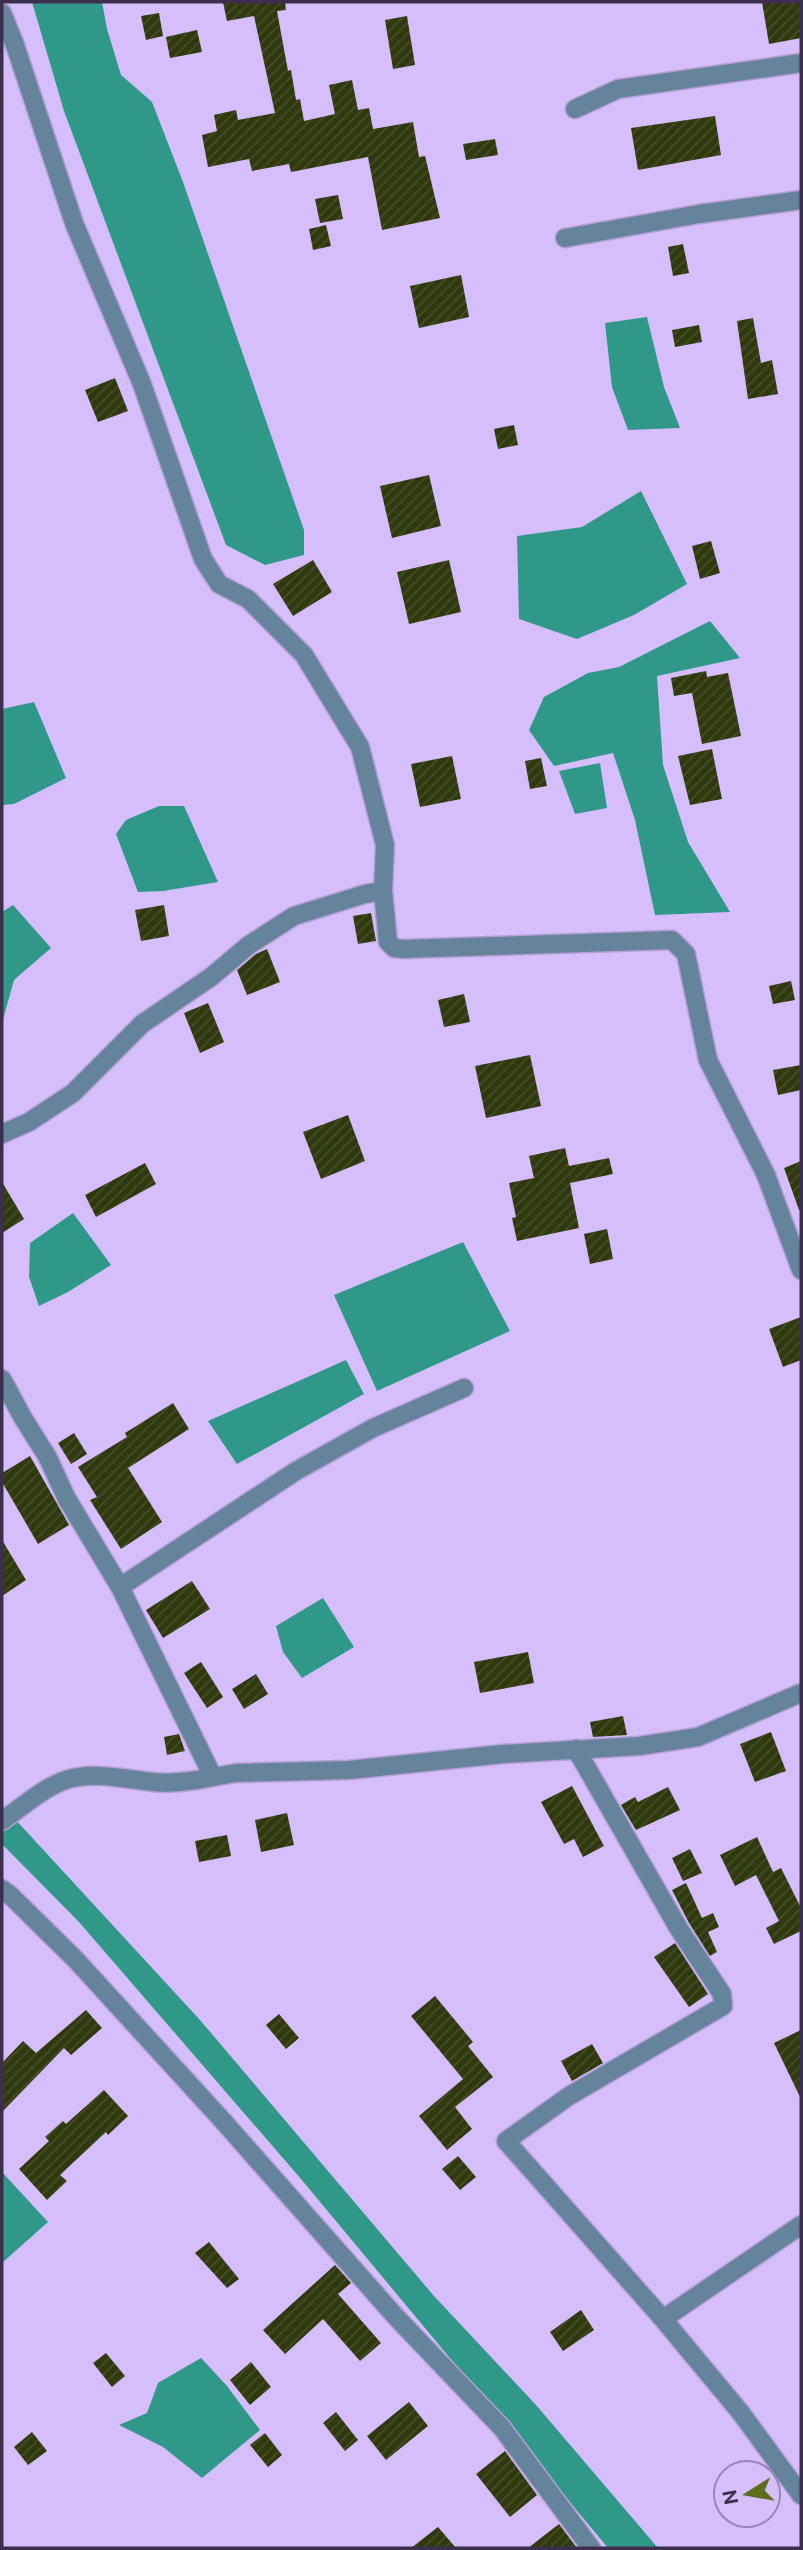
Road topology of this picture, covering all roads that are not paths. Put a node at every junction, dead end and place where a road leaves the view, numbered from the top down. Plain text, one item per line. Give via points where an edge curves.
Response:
1 (2, 13) edge
2 (801, 63) edge
3 (575, 109) dead end
4 (801, 200) edge
5 (565, 238) dead end
6 (383, 891) junction
7 (2, 1134) edge
8 (801, 1270) edge
9 (2, 1378) edge
10 (464, 1388) dead end
11 (120, 1587) junction
12 (801, 1693) edge
13 (576, 1749) junction
14 (213, 1777) junction
15 (8, 1817) edge
16 (2, 1889) edge
17 (801, 2225) edge
18 (663, 2319) junction
19 (801, 2495) edge
20 (591, 2548) edge

1 - 6 street via 74,223 142,384 203,559 219,584 248,599 304,655 360,747 385,845
2 - 3 street via 618,89
4 - 5 street
6 - 7 street via 294,916 142,1024 72,1093
6 - 8 street via 388,942 394,948 621,940 673,940 680,946 686,954 708,1060 766,1175
9 - 11 street
10 - 11 street via 373,1428 296,1471
11 - 14 street
12 - 13 street via 698,1737
13 - 14 street
13 - 18 street via 679,1929 722,1994 723,2006 569,2096 506,2141
14 - 15 street via 154,1782 75,1778 59,1782
16 - 20 street via 76,1960 396,2317 502,2428
17 - 18 street
18 - 19 street

